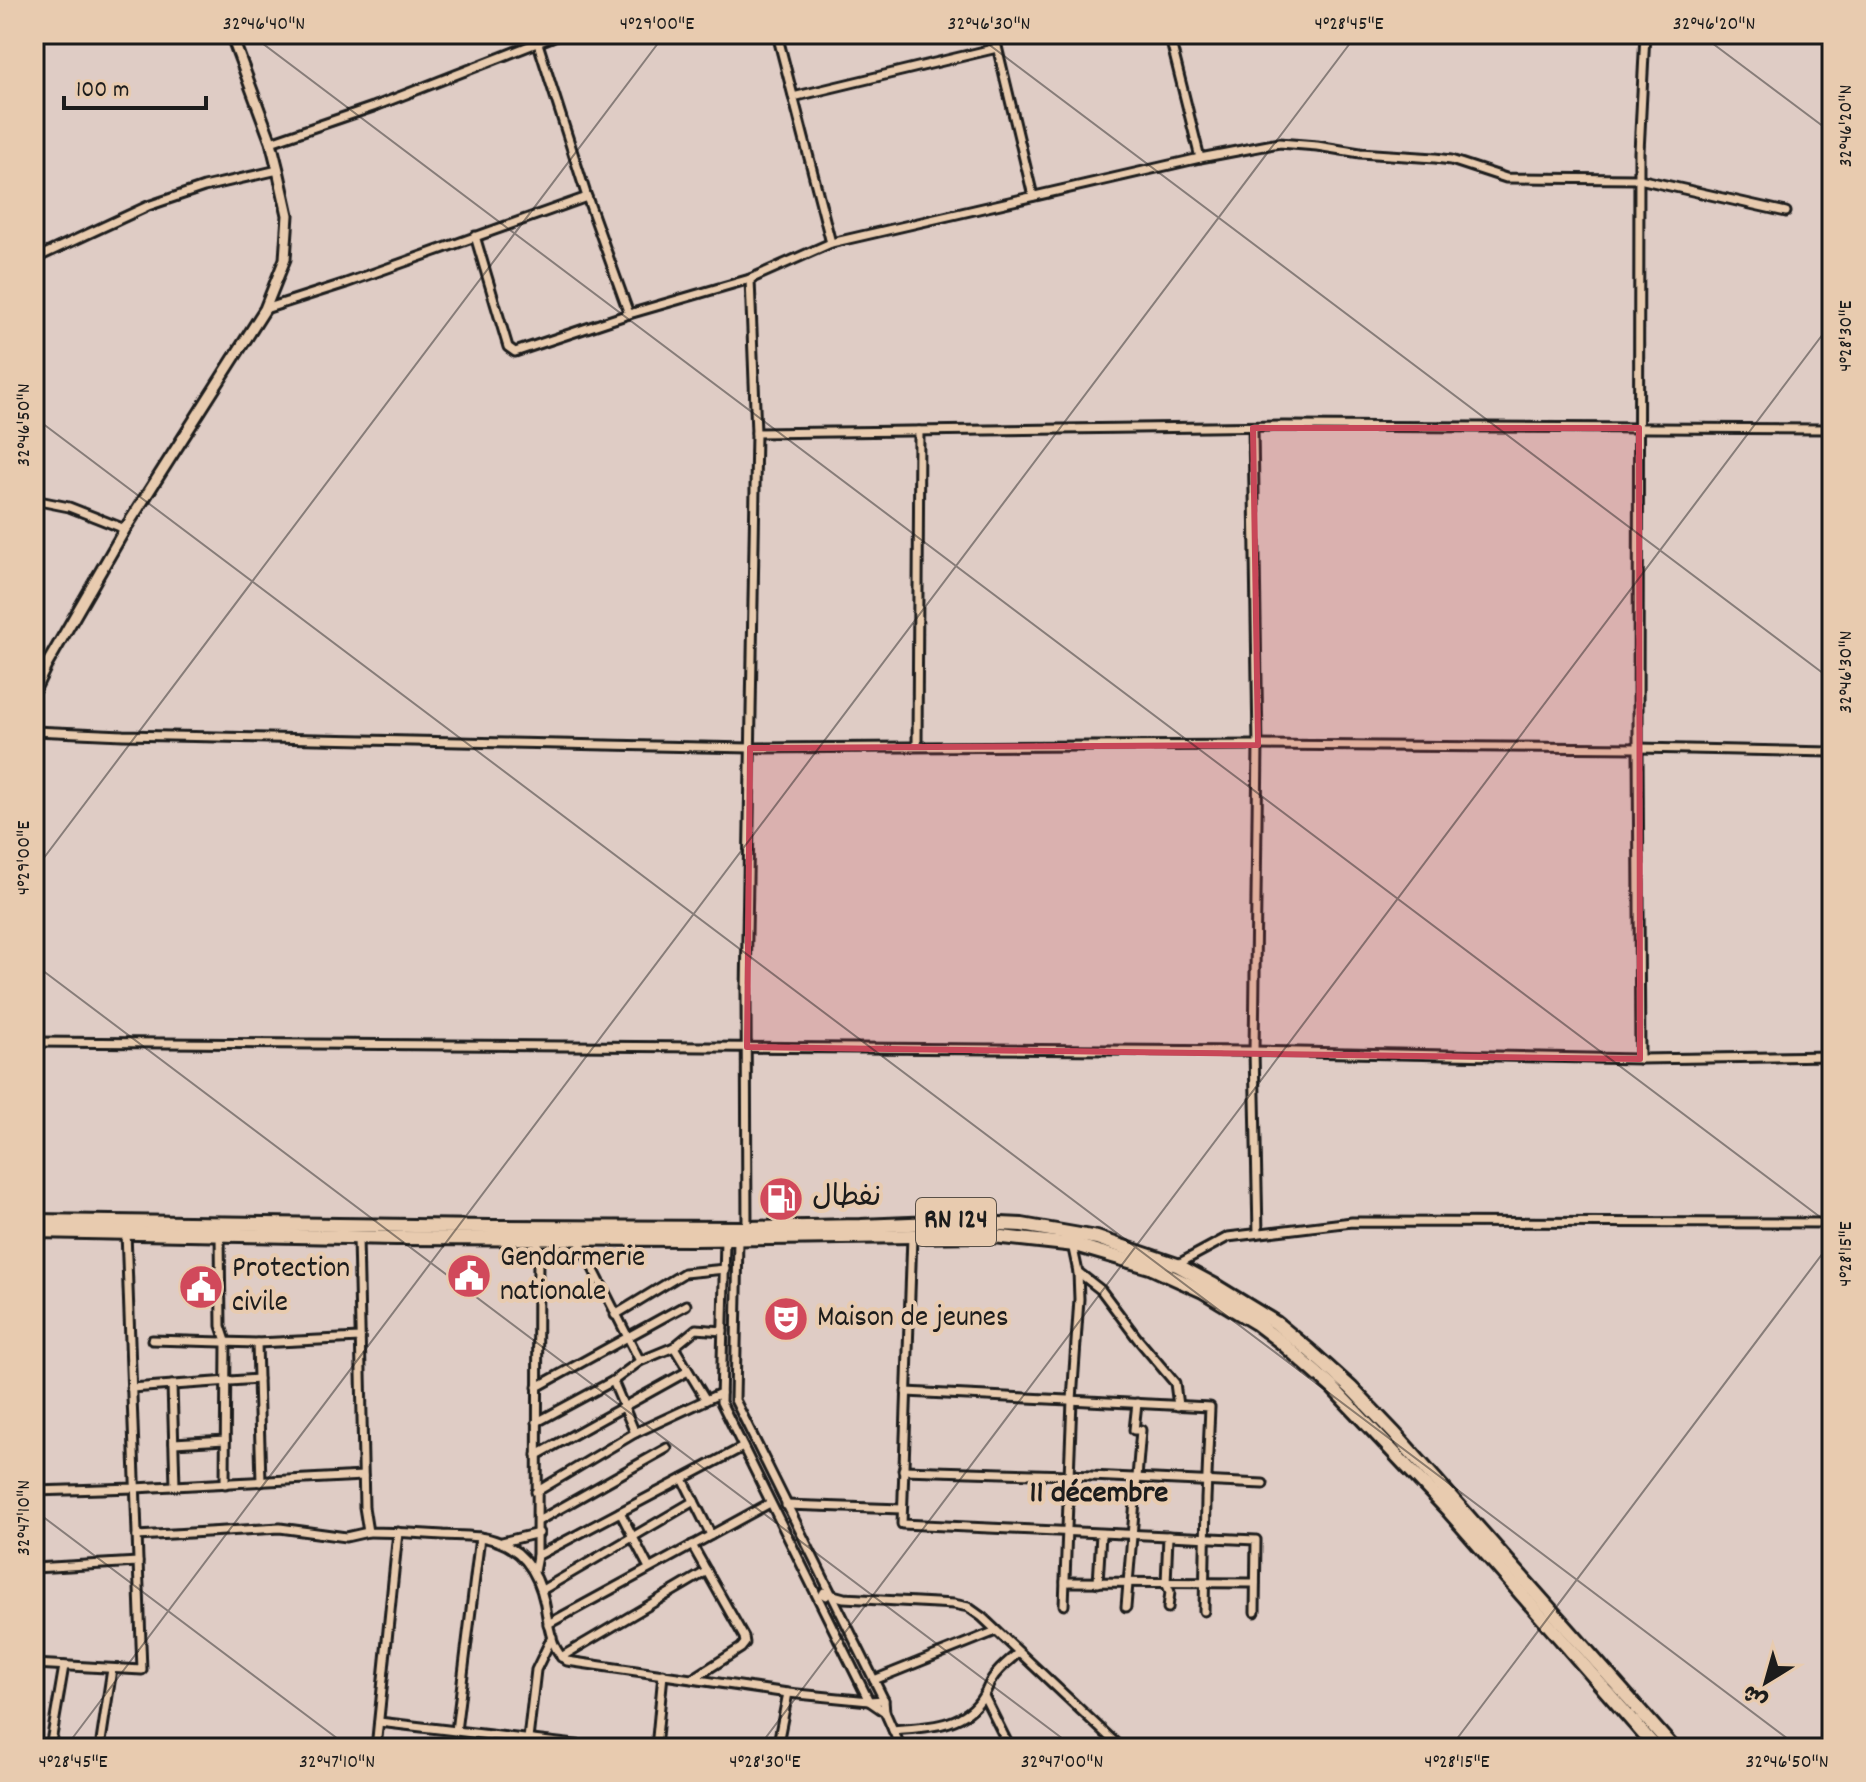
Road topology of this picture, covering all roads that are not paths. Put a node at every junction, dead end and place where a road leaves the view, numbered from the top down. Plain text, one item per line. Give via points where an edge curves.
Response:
1 (231, 34) edge
2 (560, 34) edge
3 (777, 34) edge
4 (1015, 34) edge
5 (1169, 34) edge
6 (1645, 34) edge
7 (994, 36) edge
8 (536, 38) edge
9 (997, 48) junction
10 (793, 97) junction
11 (271, 142) junction
12 (1200, 158) junction
13 (278, 170) junction
14 (1639, 179) junction
15 (1033, 196) junction
16 (587, 197) junction
17 (1786, 212) dead end
18 (475, 236) junction
19 (831, 243) junction
20 (34, 259) edge
21 (750, 279) junction
22 (265, 309) junction
23 (629, 314) junction
24 (1253, 428) junction
25 (1639, 428) junction
26 (1832, 429) edge
27 (919, 431) junction
28 (756, 433) junction
29 (34, 500) edge
30 (125, 529) junction
31 (34, 691) edge
32 (34, 731) edge
33 (1258, 745) junction
34 (917, 746) junction
35 (750, 748) junction
36 (1638, 748) junction
37 (1832, 752) edge
38 (34, 1042) edge
39 (747, 1047) junction
40 (1254, 1051) junction
41 (1832, 1056) edge
42 (1640, 1059) junction
43 (34, 1221) edge
44 (1832, 1223) edge
45 (747, 1228) junction
46 (34, 1231) edge
47 (126, 1232) junction
48 (1258, 1233) junction
49 (220, 1234) junction
50 (912, 1236) junction
51 (358, 1237) junction
52 (538, 1238) junction
53 (578, 1239) junction
54 (732, 1239) junction
55 (1072, 1244) junction
56 (1151, 1262) junction
57 (1177, 1265) junction
58 (725, 1269) junction
59 (1078, 1272) junction
60 (686, 1305) dead end
61 (615, 1315) junction
62 (723, 1331) junction
63 (360, 1338) junction
64 (628, 1338) junction
65 (152, 1340) dead end
66 (226, 1341) junction
67 (257, 1343) junction
68 (674, 1347) junction
69 (640, 1361) junction
70 (688, 1371) junction
71 (258, 1379) junction
72 (613, 1381) junction
73 (225, 1382) junction
74 (172, 1385) junction
75 (537, 1387) junction
76 (131, 1388) junction
77 (906, 1392) junction
78 (1346, 1392) junction
79 (721, 1393) junction
80 (706, 1400) junction
81 (1072, 1400) junction
82 (1137, 1403) junction
83 (624, 1406) junction
84 (1178, 1406) junction
85 (537, 1422) junction
86 (635, 1433) junction
87 (225, 1440) junction
88 (174, 1443) junction
89 (743, 1447) junction
90 (667, 1448) dead end
91 (537, 1455) junction
92 (903, 1470) junction
93 (1069, 1475) junction
94 (363, 1476) junction
95 (1137, 1478) junction
96 (683, 1479) junction
97 (1428, 1480) junction
98 (261, 1482) junction
99 (1207, 1482) junction
100 (225, 1484) junction
101 (1263, 1484) dead end
102 (175, 1486) junction
103 (135, 1488) junction
104 (34, 1491) edge
105 (536, 1492) junction
106 (694, 1501) junction
107 (770, 1503) junction
108 (786, 1505) junction
109 (902, 1509) junction
110 (620, 1512) junction
111 (538, 1521) junction
112 (368, 1532) junction
113 (398, 1532) junction
114 (1067, 1532) junction
115 (539, 1533) junction
116 (1101, 1534) junction
117 (711, 1535) junction
118 (1133, 1535) junction
119 (137, 1536) junction
120 (1168, 1536) junction
121 (480, 1537) junction
122 (633, 1537) junction
123 (1205, 1537) junction
124 (501, 1542) junction
125 (692, 1545) junction
126 (537, 1556) junction
127 (138, 1562) junction
128 (34, 1568) edge
129 (649, 1568) junction
130 (707, 1571) junction
131 (534, 1572) junction
132 (1065, 1582) junction
133 (1205, 1582) junction
134 (1098, 1583) junction
135 (1166, 1583) junction
136 (1255, 1583) junction
137 (1129, 1584) junction
138 (542, 1590) junction
139 (825, 1595) junction
140 (1064, 1605) dead end
141 (1126, 1607) dead end
142 (1168, 1608) dead end
143 (1204, 1611) dead end
144 (1255, 1612) dead end
145 (548, 1624) junction
146 (996, 1631) junction
147 (552, 1637) junction
148 (1018, 1653) junction
149 (561, 1657) junction
150 (34, 1664) edge
151 (64, 1666) junction
152 (112, 1669) junction
153 (663, 1674) junction
154 (694, 1678) junction
155 (874, 1680) junction
156 (788, 1693) junction
157 (984, 1696) junction
158 (884, 1700) junction
159 (869, 1701) junction
160 (885, 1712) junction
161 (379, 1722) junction
162 (893, 1730) junction
163 (456, 1731) junction
164 (532, 1742) edge
165 (50, 1748) edge
166 (100, 1748) edge
167 (376, 1748) edge
168 (601, 1748) edge
169 (656, 1748) edge
170 (777, 1748) edge
171 (901, 1748) edge
172 (1010, 1748) edge
173 (1121, 1748) edge
174 (1656, 1748) edge
175 (1673, 1748) edge

1 - 11 street
2 - 8 street
3 - 10 street
4 - 7 street
5 - 12 street
6 - 14 street
7 - 9 street
8 - 11 street via 373,107
8 - 16 street
9 - 10 street
9 - 15 street
10 - 19 street
11 - 13 street
12 - 14 street via 1279,143 1451,160 1506,178
12 - 15 street
13 - 20 street via 148,206
13 - 22 street via 288,215 285,259
14 - 17 street
14 - 25 street
15 - 19 street
16 - 18 street
16 - 23 street
18 - 22 street
18 - 23 street via 511,350
19 - 21 street
21 - 23 street
21 - 28 street
22 - 30 street
24 - 25 street
24 - 27 street
24 - 33 street
25 - 26 street
25 - 36 street
27 - 28 street
27 - 34 street
28 - 35 street
29 - 30 street
30 - 31 street
32 - 35 street
33 - 34 street
33 - 36 street
33 - 40 street
34 - 35 street
35 - 39 street
36 - 37 street
36 - 42 street
38 - 39 street
39 - 40 street
39 - 45 street
40 - 42 street
40 - 48 street
41 - 42 street
43 - 45 main road, RN 124
44 - 48 street via 1352,1222
45 - 56 main road, RN 124 via 1022,1225 1097,1238
46 - 47 main road, RN 124
47 - 49 main road, RN 124
47 - 76 street
48 - 57 street via 1228,1237
49 - 51 main road, RN 124
49 - 66 street via 221,1326
50 - 54 main road, RN 124
50 - 55 main road, RN 124 via 984,1235
50 - 77 street
51 - 52 main road, RN 124
51 - 63 street
52 - 53 main road, RN 124
52 - 75 street
53 - 54 main road, RN 124
53 - 61 street
54 - 58 street
54 - 108 street via 735,1400
55 - 56 main road, RN 124
55 - 59 street
56 - 57 main road, RN 124
56 - 78 main road, RN 124 via 1256,1323
57 - 78 main road, RN 124 via 1276,1323
58 - 61 street via 684,1273
58 - 62 street
59 - 81 street
59 - 84 street via 1101,1290 1175,1383
60 - 64 street
61 - 64 street
62 - 68 street via 696,1329
62 - 79 street
63 - 67 street
63 - 94 street
64 - 69 street
64 - 75 street
65 - 66 street
66 - 67 street
66 - 73 street
67 - 71 street
68 - 69 street
68 - 70 street
69 - 72 street
70 - 80 street
70 - 83 street
71 - 73 street
71 - 98 street
72 - 83 street
72 - 85 street
73 - 74 street
73 - 87 street
74 - 76 street
74 - 88 street
75 - 85 street
76 - 103 street
77 - 81 street
77 - 92 street
78 - 97 main road, RN 124
79 - 80 street
79 - 89 street
80 - 86 street
81 - 82 street
81 - 93 street
82 - 84 street
82 - 95 street
83 - 86 street
83 - 91 street
84 - 99 street via 1210,1407
85 - 91 street
86 - 105 street
87 - 88 street
87 - 100 street
88 - 102 street
89 - 96 street
89 - 107 street
90 - 111 street
91 - 105 street
92 - 93 street
92 - 109 street
93 - 95 street
93 - 114 street
94 - 98 street
94 - 112 street
95 - 99 street
95 - 118 street
96 - 106 street
96 - 110 street
97 - 174 main road, RN 124
97 - 175 main road, RN 124
98 - 100 street
99 - 101 street
99 - 123 street
100 - 102 street
102 - 103 street
103 - 104 street
103 - 119 street
105 - 111 street
106 - 117 street
106 - 122 street
107 - 117 street
107 - 139 street
108 - 109 street
108 - 139 street
109 - 114 street via 902,1524
110 - 122 street
110 - 126 street
111 - 115 street
112 - 113 street
112 - 119 street via 346,1537 280,1528
113 - 121 street
113 - 161 street
114 - 116 street
114 - 132 street
115 - 124 street
115 - 126 street
116 - 118 street
116 - 134 street
117 - 125 street
118 - 120 street
118 - 137 street
119 - 127 street
120 - 123 street
120 - 135 street
121 - 124 street
121 - 163 street
122 - 129 street
122 - 138 street
123 - 133 street
123 - 136 street via 1256,1540
124 - 131 street
125 - 129 street
125 - 130 street
126 - 131 street
127 - 128 street
127 - 152 street via 142,1670
129 - 145 street
130 - 149 street
130 - 154 street via 745,1643
131 - 138 street
132 - 134 street
132 - 140 street
133 - 135 street
133 - 136 street
133 - 143 street
134 - 137 street
135 - 137 street
135 - 142 street
136 - 144 street
137 - 141 street
138 - 145 street
139 - 146 street via 954,1604 968,1607
139 - 155 street
139 - 159 street
145 - 147 street
146 - 148 street
146 - 155 street
147 - 149 street
147 - 164 street via 536,1670
148 - 157 street via 991,1680
148 - 173 street
149 - 153 street
150 - 151 street
151 - 152 street
151 - 165 street
152 - 166 street
153 - 154 street
153 - 169 street
154 - 156 street
155 - 158 street
156 - 159 street
156 - 170 street
157 - 162 street via 973,1710 942,1726
157 - 172 street
158 - 159 street
158 - 160 street
159 - 160 street
160 - 162 street
161 - 163 street
161 - 167 street
162 - 171 street
163 - 164 street
164 - 168 street

